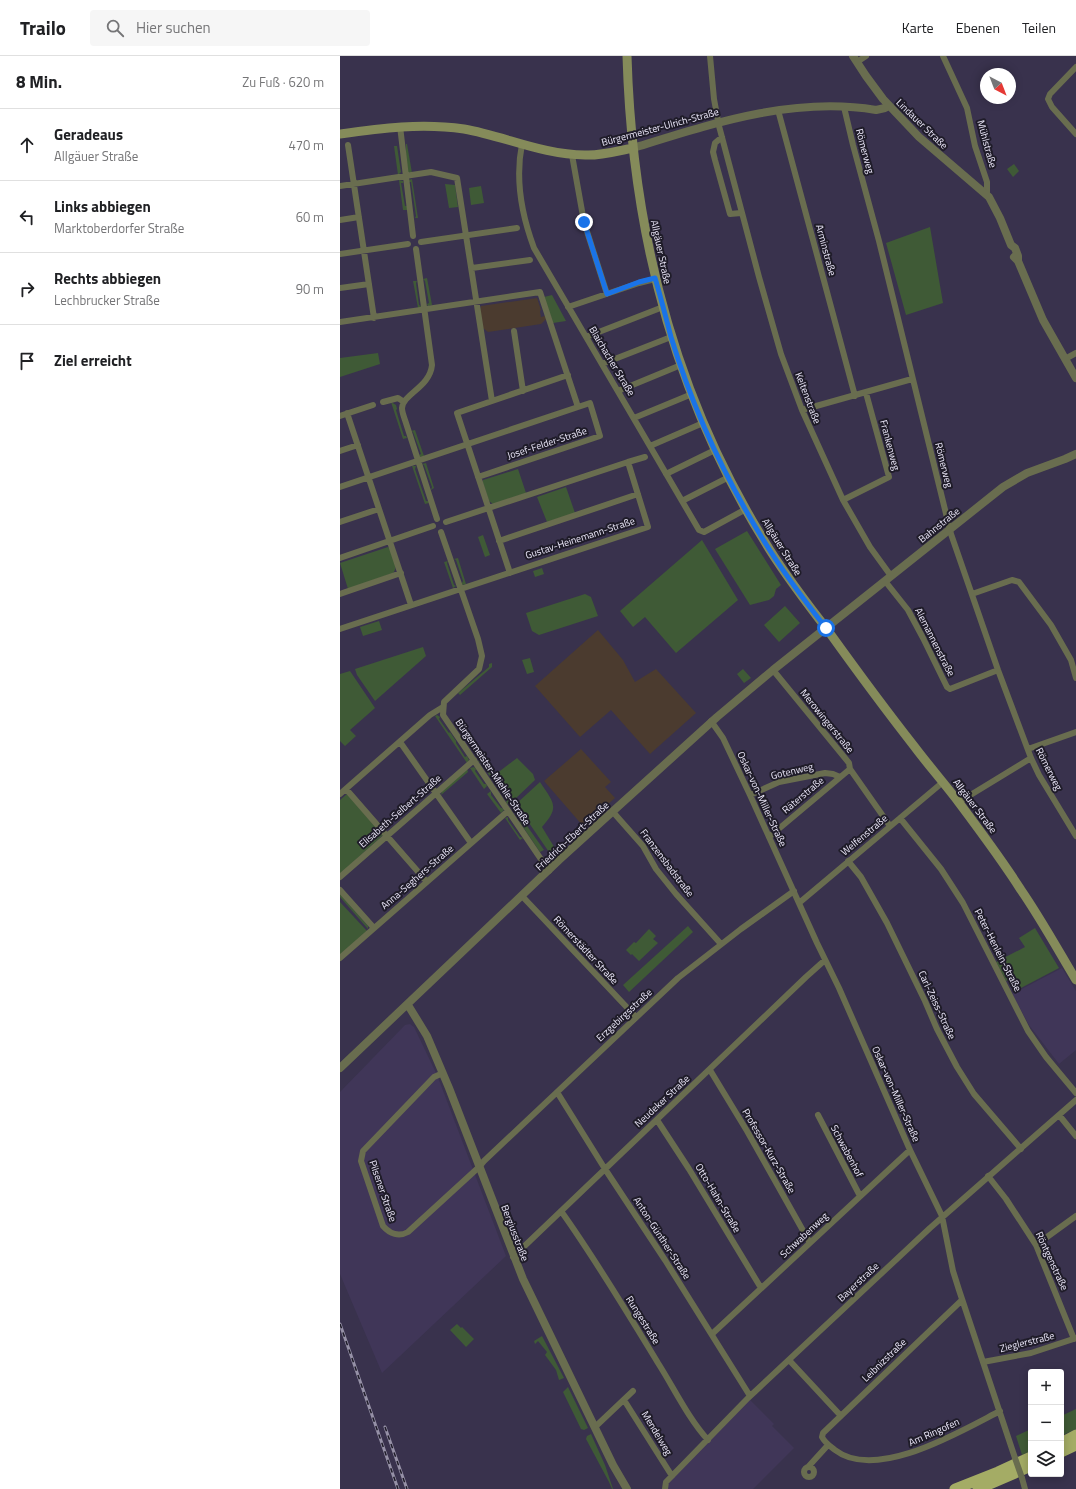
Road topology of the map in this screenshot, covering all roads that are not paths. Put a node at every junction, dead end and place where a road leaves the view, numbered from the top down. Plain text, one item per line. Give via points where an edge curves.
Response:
1 (627, 56) edge
2 (710, 56) edge
3 (866, 56) edge
4 (943, 56) edge
5 (855, 59) edge
6 (1076, 67) edge
7 (883, 99) junction
8 (889, 106) junction
9 (844, 107) junction
10 (868, 108) junction
11 (778, 110) junction
12 (718, 123) junction
13 (400, 126) junction
14 (340, 134) edge
15 (1076, 134) edge
16 (722, 137) junction
17 (522, 144) junction
18 (348, 145) dead end
19 (633, 148) junction
20 (572, 155) junction
21 (406, 176) junction
22 (354, 184) junction
23 (340, 186) edge
24 (988, 196) junction
25 (741, 213) junction
26 (359, 217) junction
27 (340, 220) edge
28 (517, 228) dead end
29 (467, 235) junction
30 (413, 236) junction
31 (421, 242) junction
32 (408, 244) junction
33 (416, 249) junction
34 (364, 250) junction
35 (340, 254) edge
36 (530, 260) dead end
37 (472, 268) junction
38 (655, 278) junction
39 (369, 284) junction
40 (340, 288) edge
41 (607, 294) junction
42 (477, 302) junction
43 (568, 307) junction
44 (663, 307) junction
45 (425, 310) junction
46 (374, 318) junction
47 (340, 322) edge
48 (514, 330) dead end
49 (586, 337) junction
50 (672, 337) junction
51 (1076, 353) edge
52 (1064, 359) junction
53 (602, 364) junction
54 (681, 365) junction
55 (568, 375) junction
56 (1076, 378) edge
57 (912, 379) junction
58 (523, 391) junction
59 (618, 391) junction
60 (866, 393) junction
61 (692, 394) junction
62 (855, 396) junction
63 (492, 401) junction
64 (383, 402) dead end
65 (404, 402) junction
66 (373, 405) dead end
67 (578, 407) junction
68 (802, 410) junction
69 (347, 413) junction
70 (340, 416) edge
71 (634, 418) junction
72 (703, 423) junction
73 (468, 444) junction
74 (358, 445) junction
75 (650, 446) junction
76 (715, 450) junction
77 (340, 451) edge
78 (1076, 454) edge
79 (645, 457) dead end
80 (418, 461) junction
81 (628, 462) junction
82 (666, 474) junction
83 (369, 477) junction
84 (478, 477) junction
85 (729, 477) junction
86 (340, 487) edge
87 (638, 494) junction
88 (843, 500) junction
89 (682, 501) junction
90 (488, 508) junction
91 (379, 509) junction
92 (746, 509) junction
93 (437, 519) junction
94 (340, 522) edge
95 (446, 522) junction
96 (433, 526) junction
97 (950, 528) junction
98 (442, 532) junction
99 (390, 541) junction
100 (499, 541) junction
101 (340, 558) edge
102 (401, 573) junction
103 (510, 573) junction
104 (888, 579) junction
105 (461, 589) junction
106 (340, 594) edge
107 (972, 594) junction
108 (411, 605) junction
109 (826, 628) junction
110 (340, 629) edge
111 (773, 670) junction
112 (998, 670) junction
113 (1076, 678) edge
114 (443, 707) junction
115 (712, 721) junction
116 (1076, 732) edge
117 (400, 742) junction
118 (1028, 749) junction
119 (1031, 758) junction
120 (474, 760) junction
121 (850, 769) junction
122 (840, 777) junction
123 (943, 782) junction
124 (346, 789) junction
125 (436, 793) junction
126 (340, 794) edge
127 (750, 795) junction
128 (959, 802) junction
129 (508, 810) junction
130 (612, 812) junction
131 (900, 818) junction
132 (890, 826) junction
133 (387, 836) junction
134 (1076, 836) edge
135 (769, 837) junction
136 (471, 843) junction
137 (848, 861) junction
138 (549, 871) junction
139 (340, 877) edge
140 (427, 882) junction
141 (340, 890) edge
142 (794, 891) junction
143 (522, 896) junction
144 (799, 903) junction
145 (374, 928) junction
146 (721, 944) junction
147 (340, 958) edge
148 (826, 960) junction
149 (1076, 980) edge
150 (408, 1005) junction
151 (636, 1017) junction
152 (340, 1068) edge
153 (710, 1070) junction
154 (443, 1073) junction
155 (557, 1092) junction
156 (1076, 1093) edge
157 (1076, 1100) edge
158 (818, 1115) dead end
159 (1059, 1115) junction
160 (657, 1120) junction
161 (1076, 1136) edge
162 (1021, 1149) junction
163 (910, 1150) junction
164 (480, 1167) junction
165 (605, 1169) junction
166 (988, 1176) junction
167 (860, 1196) junction
168 (562, 1211) junction
169 (942, 1216) junction
170 (1076, 1216) edge
171 (810, 1243) junction
172 (1036, 1245) junction
173 (513, 1257) junction
174 (761, 1288) junction
175 (962, 1300) junction
176 (712, 1334) junction
177 (1075, 1339) edge
178 (788, 1360) junction
179 (983, 1362) junction
180 (633, 1392) dead end
181 (750, 1396) junction
182 (624, 1400) junction
183 (1000, 1411) junction
184 (841, 1416) junction
185 (595, 1427) junction
186 (1076, 1436) edge
187 (822, 1437) joint
188 (708, 1440) junction
189 (1064, 1441) edge
190 (828, 1445) junction
191 (1076, 1446) edge
192 (1064, 1451) edge
193 (1028, 1458) edge
194 (816, 1460) junction
195 (613, 1465) junction
196 (808, 1467) junction
197 (1028, 1467) edge
198 (814, 1470) junction
199 (672, 1476) junction
200 (622, 1489) edge
201 (627, 1489) edge
202 (665, 1489) edge
203 (955, 1489) edge
204 (978, 1489) edge
205 (1025, 1489) edge

1 - 19 main road, Allgäuer Straße
2 - 12 street, Keltenstraße
3 - 5 street
4 - 24 street, Mühlstraße via 967,108 975,146 987,182
5 - 7 street, Lindauer Straße
6 - 15 street via 1048,99 1052,108
7 - 8 street, Lindauer Straße
7 - 10 street
8 - 10 street, Bürgermeister-Ulrich-Straße via 881,109
8 - 24 street, Lindauer Straße via 928,146
9 - 10 street, Bürgermeister-Ulrich-Straße
9 - 11 street, Bürgermeister-Ulrich-Straße via 814,105
9 - 57 street, Römerweg
11 - 12 street, Bürgermeister-Ulrich-Straße
11 - 62 street, Arminstraße
12 - 16 street, Keltenstraße
12 - 19 street, Bürgermeister-Ulrich-Straße
13 - 14 main road, Bürgermeister-Ulrich-Straße
13 - 17 main road, Bürgermeister-Ulrich-Straße via 462,129
13 - 21 street
16 - 25 street, Keltenstraße
16 - 25 street via 715,143 713,152 730,214
17 - 20 main road, Bürgermeister-Ulrich-Straße
17 - 43 street, Blaichacher Straße via 519,171 526,226 534,248
18 - 22 street
19 - 20 main road, Bürgermeister-Ulrich-Straße via 597,155
19 - 38 main road, Allgäuer Straße via 641,210
20 - 41 street via 584,222
21 - 22 street
21 - 29 street via 431,172 457,178
21 - 30 street
22 - 23 street
22 - 26 street
24 - 52 street via 1011,245 1017,252 1018,261 1036,305
25 - 68 street, Keltenstraße via 781,354
26 - 27 street
26 - 34 street
28 - 29 street
29 - 31 street
29 - 37 street
30 - 31 street
30 - 32 street
31 - 33 street via 420,247
32 - 33 street via 412,249
32 - 34 street
33 - 45 street
34 - 35 street
34 - 39 street
36 - 37 street
37 - 42 street
38 - 41 street
38 - 44 main road, Allgäuer Straße
39 - 40 street
39 - 46 street
41 - 43 street
42 - 45 street
42 - 55 street via 540,292
42 - 63 street
43 - 49 street, Blaichacher Straße
44 - 49 street
44 - 50 main road, Allgäuer Straße
45 - 46 street
45 - 65 street via 431,374
46 - 47 street
48 - 58 street
49 - 53 street, Blaichacher Straße
50 - 53 street
50 - 54 main road, Allgäuer Straße
51 - 52 street
52 - 56 street
53 - 59 street, Blaichacher Straße
54 - 59 street
54 - 61 main road, Allgäuer Straße
55 - 58 street
55 - 67 street
57 - 60 street
57 - 97 street, Römerweg
58 - 63 street
59 - 71 street, Blaichacher Straße
60 - 62 street
60 - 88 street, Frankenweg via 889,477
61 - 71 street
61 - 72 main road, Allgäuer Straße
62 - 68 street
63 - 73 street via 457,413
64 - 65 street via 398,398
65 - 80 street via 403,415
66 - 69 street
67 - 73 street
67 - 84 street, Josef-Felder-Straße via 590,404 600,436
68 - 88 street, Keltenstraße
69 - 70 street
69 - 74 street
71 - 75 street, Blaichacher Straße
72 - 75 street
72 - 76 main road, Allgäuer Straße
73 - 80 street
73 - 84 street
74 - 77 street
74 - 83 street
75 - 82 street, Blaichacher Straße
76 - 82 street
76 - 85 main road, Allgäuer Straße
78 - 97 street, Bahnstraße via 1027,473 1003,487
79 - 81 street
80 - 83 street
80 - 93 street
81 - 87 street, Gustav-Heinemann-Straße
81 - 90 street
82 - 89 street, Blaichacher Straße
83 - 86 street
83 - 91 street
84 - 90 street
85 - 89 street
85 - 92 main road, Allgäuer Straße
87 - 100 street
87 - 103 street, Gustav-Heinemann-Straße via 648,526
88 - 104 street, Keltenstraße
89 - 92 street, Blaichacher Straße via 699,530 704,532
90 - 95 street
90 - 100 street
91 - 94 street
91 - 99 street
92 - 109 main road, Allgäuer Straße via 780,565
93 - 95 street
93 - 96 street
95 - 98 street via 446,528
96 - 98 street via 437,532
96 - 99 street
97 - 104 street, Bahnstraße
97 - 107 street, Römerweg
98 - 105 street
99 - 101 street
99 - 102 street
100 - 103 street
102 - 106 street
102 - 108 street
103 - 105 street, Gustav-Heinemann-Straße
104 - 109 street, Bahnstraße
104 - 112 street, Alemannenstraße via 908,610 947,687 950,689
105 - 108 street, Gustav-Heinemann-Straße
105 - 114 street via 481,651 480,669 444,702
107 - 112 street, Römerweg
107 - 113 street via 1012,580 1019,582 1051,625 1071,660
108 - 110 street, Gustav-Heinemann-Straße
109 - 111 street, Friedrich-Ebert-Straße
109 - 123 main road, Allgäuer Straße
111 - 115 street, Friedrich-Ebert-Straße
111 - 121 street, Merowingerstraße via 849,763
112 - 118 street, Römerweg
114 - 117 street
114 - 120 street, Bürgermeister-Miehle-Straße via 446,721
115 - 127 street, Oskar-von-Miller-Straße via 723,738
115 - 130 street, Friedrich-Ebert-Straße
116 - 118 street
117 - 124 street
117 - 125 street
118 - 119 street, Römerweg
119 - 128 street
119 - 134 street, Römerweg
120 - 125 street, Elisabeth-Selbert-Straße
120 - 129 street, Bürgermeister-Miehle-Straße
121 - 122 street, Räterstraße
121 - 132 street, Merowingerstraße
122 - 127 street, Gotenweg via 825,773 779,782
122 - 135 street, Räterstraße
123 - 128 main road, Allgäuer Straße
123 - 131 street, Welfenstraße
124 - 126 street
124 - 133 street
125 - 133 street, Elisabeth-Selbert-Straße
125 - 136 street
127 - 135 street, Oskar-von-Miller-Straße
128 - 149 main road, Allgäuer Straße via 1020,887
129 - 136 street, Anna-Seghers-Straße
129 - 138 street, Bürgermeister-Miehle-Straße
130 - 138 street, Friedrich-Ebert-Straße
130 - 146 street, Franzensbadstraße via 643,846 656,869 676,894
131 - 132 street, Welfenstraße
131 - 156 street, Peter-Henlein-Straße via 941,868 963,903 1028,1031
132 - 137 street, Welfenstraße
133 - 139 street, Elisabeth-Selbert-Straße
133 - 140 street
135 - 142 street, Oskar-von-Miller-Straße
136 - 140 street, Anna-Seghers-Straße
137 - 144 street, Welfenstraße
137 - 162 street, Carl-Zeiss-Straße via 861,877 887,923 956,1066 974,1094
138 - 143 street, Friedrich-Ebert-Straße
140 - 145 street, Anna-Seghers-Straße
141 - 145 street
142 - 144 street, Oskar-von-Miller-Straße
142 - 146 street, Erzgebirgsstraße
143 - 150 street, Friedrich-Ebert-Straße
143 - 151 street, Römerstädter Straße
144 - 148 street, Oskar-von-Miller-Straße
145 - 147 street, Anna-Seghers-Straße
146 - 151 street, Erzgebirgsstraße
148 - 153 street, Neudeker Straße
148 - 163 street, Oskar-von-Miller-Straße
150 - 152 street, Friedrich-Ebert-Straße
150 - 154 street, Bergiusstraße via 427,1036
151 - 155 street, Erzgebirgsstraße
153 - 160 street, Neudeker Straße
153 - 171 street, Professor-Kurz-Straße
154 - 164 street, Bergiusstraße
154 - 164 street, Pilsener Straße via 434,1077 364,1151 361,1161 384,1226 394,1234 403,1235 408,1232
155 - 164 street, Erzgebirgsstraße
155 - 165 street, Anton-Günther-Straße
157 - 159 street, Bayerstraße
158 - 167 street, Schwabenhof
159 - 161 street
159 - 162 street, Bayerstraße
160 - 165 street, Neudeker Straße
160 - 174 street, Otto-Hahn-Straße
162 - 166 street, Bayerstraße
163 - 167 street, Schwabenweg
163 - 169 street, Oskar-von-Miller-Straße
164 - 173 street, Bergiusstraße
165 - 168 street, Neudeker Straße
165 - 176 street, Anton-Günther-Straße
166 - 169 street, Bayerstraße
166 - 172 street, Röntgenstraße
167 - 171 street, Schwabenweg
168 - 173 street, Neudeker Straße
168 - 188 street, Rungestraße
169 - 175 street, Oskar-von-Miller-Straße via 953,1271
169 - 178 street, Bayerstraße
170 - 172 street
171 - 174 street, Schwabenweg
172 - 177 street, Röntgenstraße
173 - 185 street, Bergiusstraße
174 - 176 street, Schwabenweg
175 - 179 street, Oskar-von-Miller-Straße
175 - 184 street, Leibnizstraße
176 - 181 street, Anton-Günther-Straße
177 - 179 street, Zieglerstraße via 1031,1353
178 - 181 street, Bayerstraße
178 - 184 street
179 - 183 street, Oskar-von-Miller-Straße
180 - 182 street
181 - 188 street, Bayerstraße
182 - 185 street
182 - 199 street, Mendelweg
183 - 190 street, Am Ringofen via 938,1443 895,1457 870,1460 848,1458
183 - 205 street, Oskar-von-Miller-Straße, bridge
184 - 187 street, Leibnizstraße
185 - 195 street, Bergiusstraße
186 - 189 highway
187 - 190 street, Am Ringofen
188 - 199 street, Bayerstraße
190 - 194 street
191 - 192 highway
193 - 203 highway
194 - 196 street
194 - 198 street
195 - 200 street, Bergiusstraße
195 - 201 street, Bergiusstraße
196 - 198 street
196 - 198 street via 804,1473 808,1477 812,1476
197 - 204 highway
199 - 202 street, Bayerstraße via 666,1482

